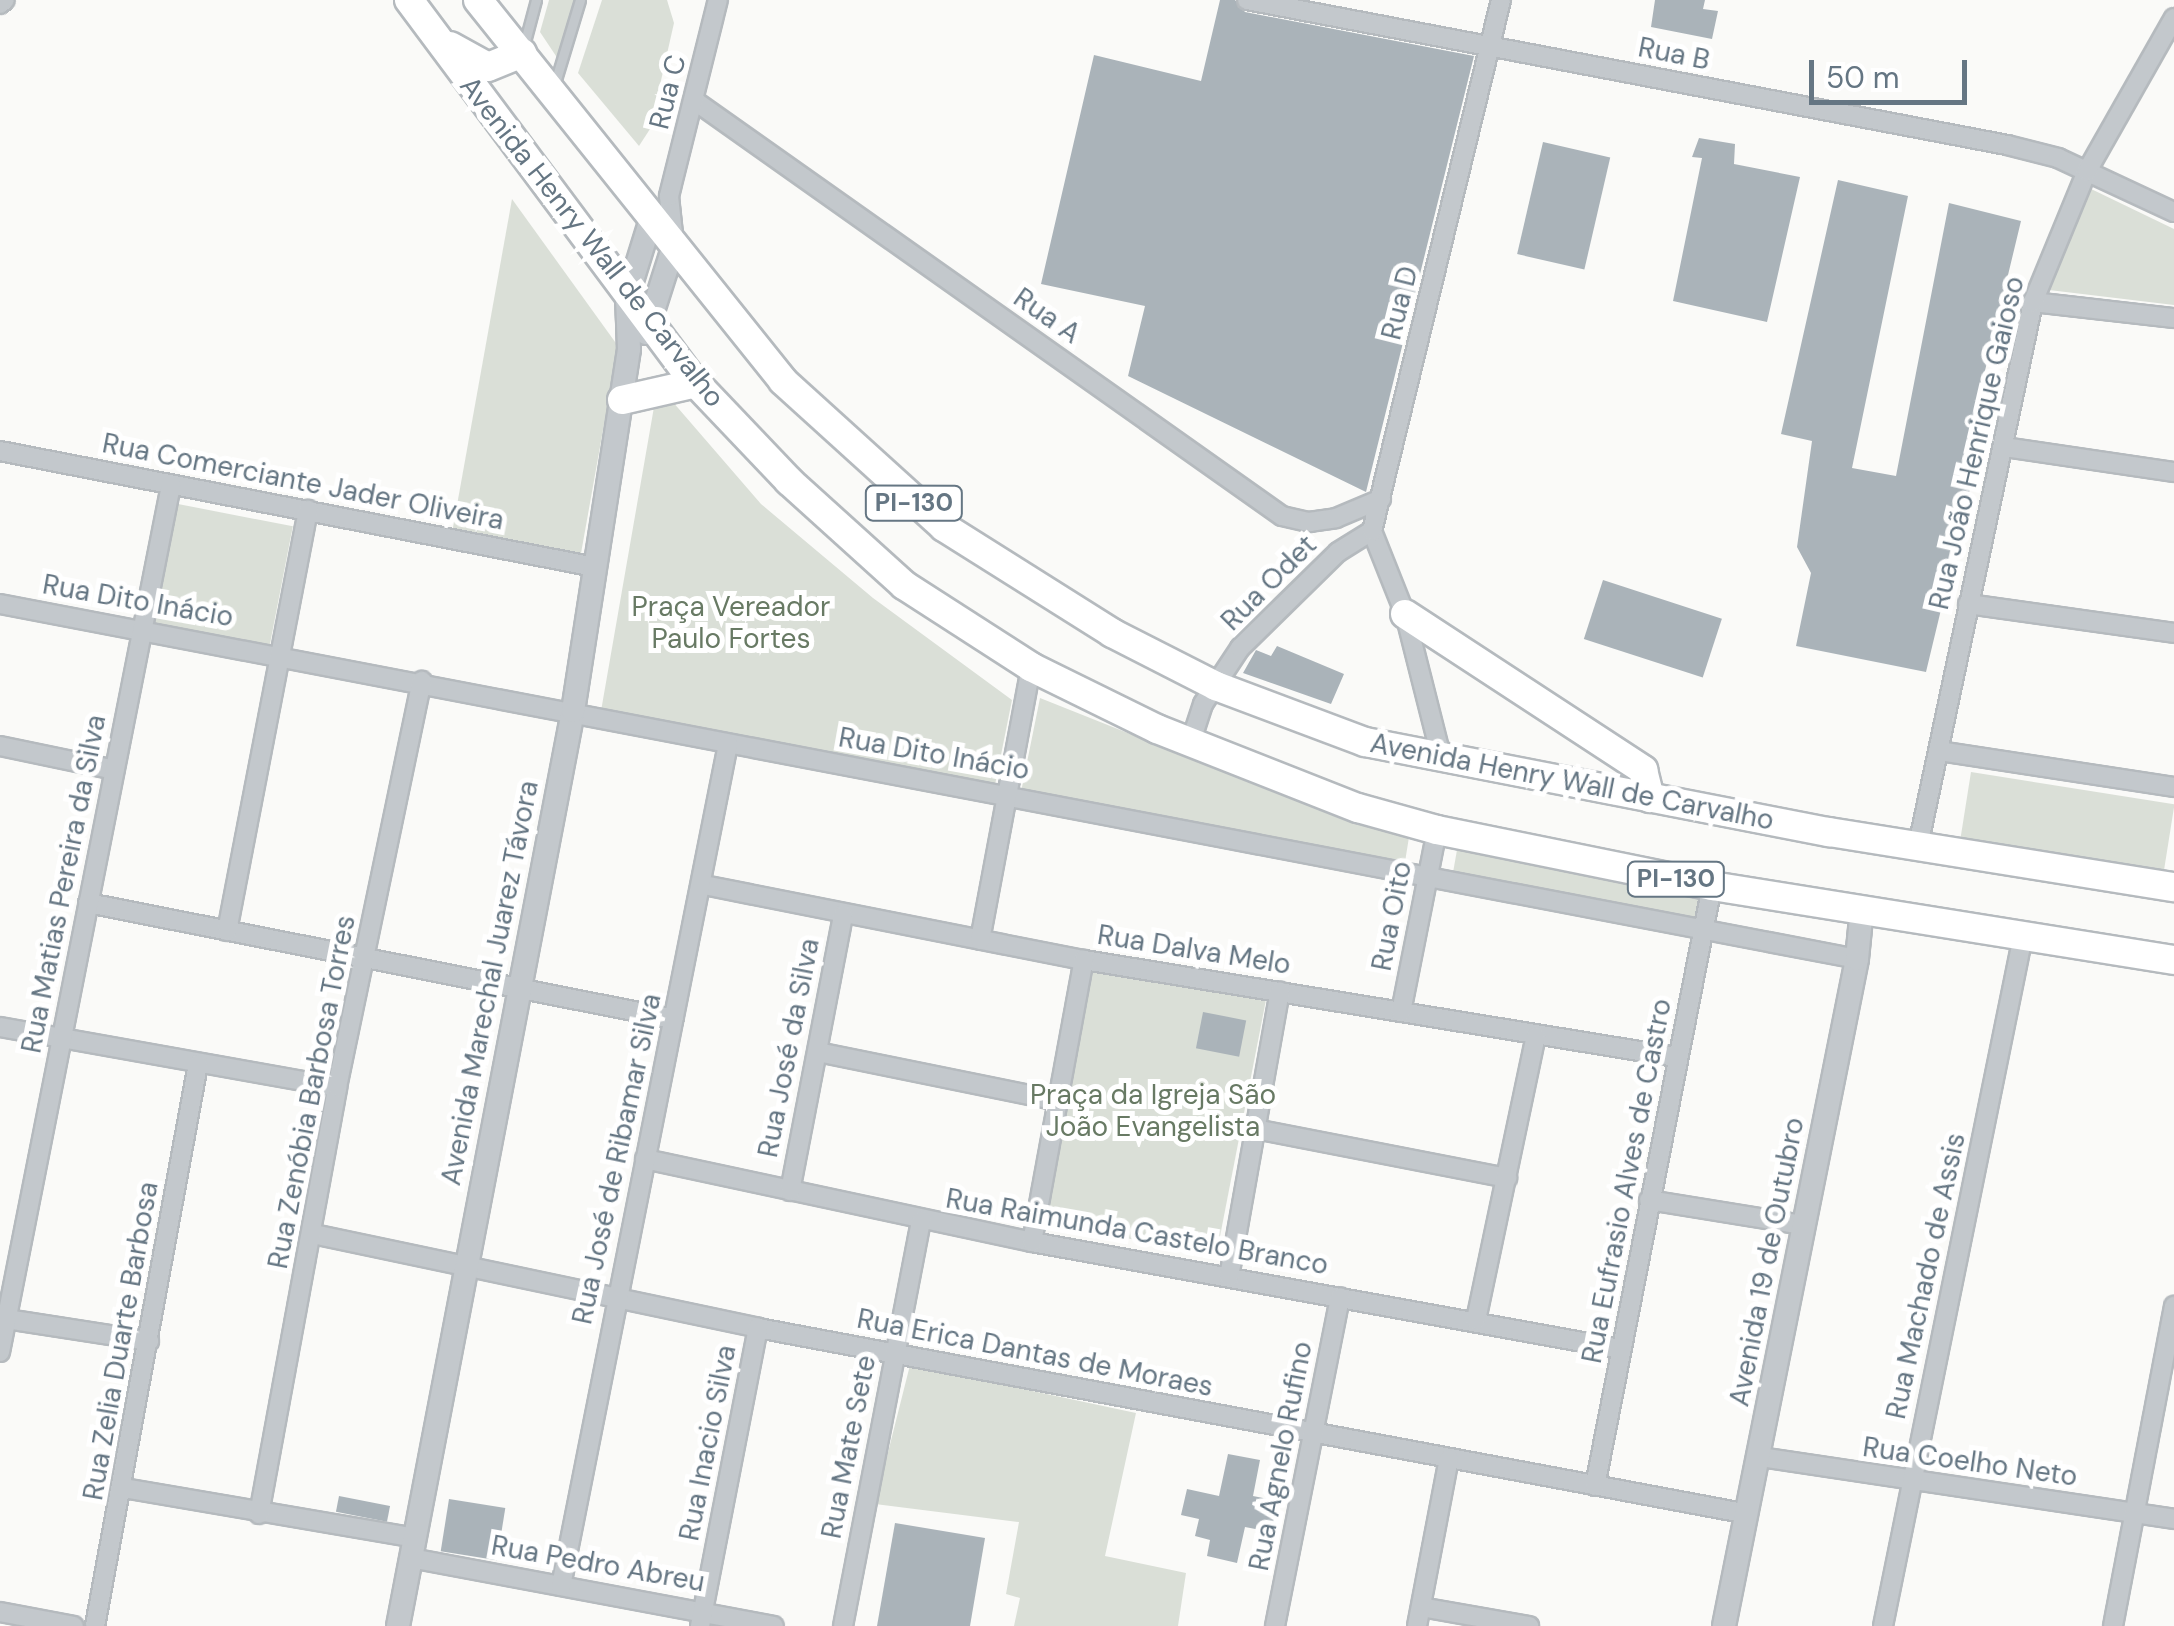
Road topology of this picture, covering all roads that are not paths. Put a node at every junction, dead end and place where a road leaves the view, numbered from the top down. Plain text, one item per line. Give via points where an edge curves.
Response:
1 (478, 0) edge
2 (536, 0) edge
3 (580, 0) edge
4 (718, 0) edge
5 (1247, 0) edge
6 (1501, 0) edge
7 (412, 4) edge
8 (2174, 18) edge
9 (2167, 45) edge
10 (1491, 48) junction
11 (522, 52) junction
12 (554, 89) junction
13 (695, 101) junction
14 (2087, 171) junction
15 (660, 206) junction
16 (2174, 212) edge
17 (674, 244) junction
18 (627, 297) junction
19 (2033, 302) junction
20 (2174, 318) edge
21 (651, 327) junction
22 (630, 349) junction
23 (696, 382) junction
24 (622, 400) junction
25 (2004, 447) junction
26 (0, 451) edge
27 (2174, 472) edge
28 (171, 485) junction
29 (1381, 499) junction
30 (308, 510) junction
31 (1372, 531) junction
32 (595, 568) junction
33 (0, 604) edge
34 (1968, 604) junction
35 (1405, 614) junction
36 (142, 632) junction
37 (2174, 632) edge
38 (278, 653) junction
39 (1031, 667) junction
40 (422, 681) junction
41 (1216, 686) junction
42 (573, 711) junction
43 (1192, 741) junction
44 (728, 744) junction
45 (0, 746) edge
46 (1939, 752) junction
47 (1442, 760) junction
48 (115, 770) junction
49 (2174, 787) edge
50 (1007, 795) junction
51 (1650, 798) junction
52 (1436, 830) junction
53 (1918, 846) junction
54 (1428, 875) junction
55 (704, 885) junction
56 (1712, 886) junction
57 (2174, 887) edge
58 (88, 903) junction
59 (1862, 908) junction
60 (843, 915) junction
61 (1706, 930) junction
62 (227, 932) junction
63 (2023, 936) junction
64 (980, 940) junction
65 (364, 957) junction
66 (1857, 959) junction
67 (1084, 960) junction
68 (2174, 960) edge
69 (522, 986) junction
70 (1280, 992) junction
71 (1401, 1012) junction
72 (674, 1019) junction
73 (0, 1026) edge
74 (1536, 1036) junction
75 (62, 1038) junction
76 (818, 1052) junction
77 (1676, 1057) junction
78 (198, 1064) junction
79 (338, 1086) junction
80 (1054, 1100) junction
81 (1255, 1130) junction
82 (645, 1159) junction
83 (1506, 1178) junction
84 (790, 1191) junction
85 (1649, 1200) junction
86 (921, 1220) junction
87 (1804, 1225) junction
88 (313, 1234) junction
89 (1032, 1242) junction
90 (465, 1264) junction
91 (1228, 1277) junction
92 (616, 1296) junction
93 (1340, 1297) junction
94 (2174, 1306) edge
95 (3, 1318) edge
96 (1476, 1320) junction
97 (758, 1328) junction
98 (149, 1341) junction
99 (1621, 1348) junction
100 (0, 1352) edge
101 (894, 1354) junction
102 (1314, 1433) junction
103 (1760, 1457) junction
104 (1448, 1458) junction
105 (1911, 1484) junction
106 (1595, 1486) junction
107 (123, 1488) junction
108 (259, 1514) junction
109 (1748, 1514) junction
110 (2136, 1514) junction
111 (2174, 1519) edge
112 (412, 1548) junction
113 (561, 1586) junction
114 (0, 1612) edge
115 (1419, 1617) edge
116 (702, 1618) edge
117 (74, 1626) edge
118 (95, 1626) edge
119 (398, 1626) edge
120 (774, 1626) edge
121 (843, 1626) edge
122 (1276, 1626) edge
123 (1529, 1626) edge
124 (1724, 1626) edge
125 (1884, 1626) edge
126 (2113, 1626) edge

1 - 11 main road, Avenida Henry Wall de Carvalho / PI-130
2 - 11 lane
3 - 12 lane
4 - 13 street, Rua C
5 - 10 street, Rua B
6 - 10 street, Rua D
7 - 11 main road via 476,65
7 - 18 main road, Avenida Henry Wall de Carvalho / PI-130
8 - 9 street, Rua João Henrique Gaioso
9 - 14 street, Rua João Henrique Gaioso
10 - 14 street, Rua B via 2007,145
10 - 29 street, Rua D
11 - 12 main road, Avenida Henry Wall de Carvalho / PI-130
12 - 15 main road, Avenida Henry Wall de Carvalho / PI-130
13 - 15 street, Rua C
13 - 29 street, Rua A via 1282,516 1336,518
14 - 16 street, Rua B
14 - 19 street, Rua João Henrique Gaioso
15 - 17 main road, Avenida Henry Wall de Carvalho / PI-130
15 - 18 street
17 - 21 street
17 - 41 main road, Avenida Henry Wall de Carvalho / PI-130 via 783,381 887,481 984,557
18 - 21 main road, Avenida Henry Wall de Carvalho / PI-130
18 - 22 street, Avenida Marechal Juarez Távora
19 - 20 street
19 - 25 street, Rua João Henrique Gaioso
21 - 22 street
21 - 23 main road, Avenida Henry Wall de Carvalho / PI-130
22 - 24 street, Avenida Marechal Juarez Távora
23 - 24 main road
23 - 39 main road, Avenida Henry Wall de Carvalho / PI-130 via 788,482 880,564
24 - 32 street, Avenida Marechal Juarez Távora
25 - 27 street
25 - 34 street, Rua João Henrique Gaioso
26 - 28 street, Rua Comerciante Jader Oliveira
28 - 30 street, Rua Comerciante Jader Oliveira
28 - 36 street, Rua Matias Pereira da Silva
29 - 31 street, Rua D
30 - 32 street, Rua Comerciante Jader Oliveira
30 - 38 street
31 - 35 street
31 - 41 street, Rua Odet via 1338,552 1271,615
32 - 42 street, Avenida Marechal Juarez Távora
33 - 36 street, Rua Dito Inácio
34 - 37 street
34 - 46 street, Rua João Henrique Gaioso
35 - 47 street
35 - 51 main road via 1643,770
36 - 38 street, Rua Dito Inácio
36 - 48 street, Rua Matias Pereira da Silva
38 - 40 street, Rua Dito Inácio
38 - 62 street
39 - 43 main road, Avenida Henry Wall de Carvalho / PI-130
39 - 50 street
40 - 42 street, Rua Dito Inácio
40 - 65 street, Rua Zenóbia Barbosa Torres
41 - 43 street, Rua Odet
41 - 47 main road, Avenida Henry Wall de Carvalho / PI-130 via 1365,742
42 - 44 street, Rua Dito Inácio
42 - 69 street, Avenida Marechal Juarez Távora
43 - 52 main road, Avenida Henry Wall de Carvalho / PI-130 via 1358,808
44 - 50 street, Rua Dito Inácio
44 - 55 street, Rua José de Ribamar Silva
45 - 48 street
46 - 49 street
46 - 53 street, Rua João Henrique Gaioso
47 - 51 main road, Avenida Henry Wall de Carvalho / PI-130
48 - 58 street, Rua Matias Pereira da Silva
50 - 54 street, Rua Dito Inácio
50 - 64 street
51 - 53 main road, Avenida Henry Wall de Carvalho / PI-130
52 - 54 street, Rua Oito
52 - 56 main road, Avenida Henry Wall de Carvalho / PI-130
53 - 57 main road, Avenida Henry Wall de Carvalho / PI-130
54 - 61 street, Rua Dito Inácio
54 - 71 street, Rua Oito
55 - 60 street, Rua Dalva Melo
55 - 72 street, Rua José de Ribamar Silva
56 - 59 main road, Avenida Henry Wall de Carvalho / PI-130
56 - 61 street, Rua Eufrasio Alves de Castro
58 - 62 street
58 - 75 street, Rua Matias Pereira da Silva
59 - 63 main road, Avenida Henry Wall de Carvalho / PI-130
59 - 66 street, Avenida 19 de Outubro
60 - 64 street, Rua Dalva Melo
60 - 76 street, Rua José da Silva
61 - 66 street, Rua Dito Inácio
61 - 77 street, Rua Eufrasio Alves de Castro
62 - 65 street
63 - 68 main road, Avenida Henry Wall de Carvalho / PI-130
63 - 105 street, Rua Machado de Assis
64 - 67 street, Rua Dalva Melo
65 - 69 street
65 - 79 street, Rua Zenóbia Barbosa Torres
66 - 87 street, Avenida 19 de Outubro
67 - 70 street, Rua Dalva Melo
67 - 80 street
69 - 72 street
69 - 90 street, Avenida Marechal Juarez Távora
70 - 71 street, Rua Dalva Melo
70 - 81 street
71 - 74 street, Rua Dalva Melo
72 - 82 street, Rua José de Ribamar Silva
73 - 75 street
74 - 77 street, Rua Dalva Melo
74 - 83 street
75 - 78 street
75 - 95 street, Rua Matias Pereira da Silva
76 - 80 street
76 - 84 street, Rua José da Silva
77 - 85 street, Rua Eufrasio Alves de Castro
78 - 79 street
78 - 98 street, Rua Zelia Duarte Barbosa
79 - 88 street, Rua Zenóbia Barbosa Torres
80 - 89 street
81 - 83 street
81 - 91 street
82 - 84 street, Rua Raimunda Castelo Branco
82 - 92 street, Rua José de Ribamar Silva
83 - 96 street
84 - 86 street, Rua Raimunda Castelo Branco
85 - 87 street
85 - 99 street, Rua Eufrasio Alves de Castro
86 - 89 street, Rua Raimunda Castelo Branco
86 - 101 street, Rua Mate Sete
87 - 103 street, Avenida 19 de Outubro
88 - 90 street, Rua Erica Dantas de Moraes
88 - 108 street, Rua Zenóbia Barbosa Torres
89 - 91 street, Rua Raimunda Castelo Branco
90 - 92 street, Rua Erica Dantas de Moraes
90 - 112 street, Avenida Marechal Juarez Távora
91 - 93 street, Rua Raimunda Castelo Branco
92 - 97 street, Rua Erica Dantas de Moraes
92 - 113 street, Rua José de Ribamar Silva
93 - 96 street, Rua Raimunda Castelo Branco
93 - 102 street, Rua Agnelo Rufino
94 - 110 street
95 - 98 street
95 - 100 street, Rua Matias Pereira da Silva
96 - 99 street, Rua Raimunda Castelo Branco
97 - 101 street, Rua Erica Dantas de Moraes
97 - 116 street, Rua Inacio Silva
98 - 107 street, Rua Zelia Duarte Barbosa
99 - 106 street, Rua Eufrasio Alves de Castro
101 - 102 street, Rua Erica Dantas de Moraes
101 - 121 street, Rua Mate Sete
102 - 104 street, Rua Erica Dantas de Moraes
102 - 122 street, Rua Agnelo Rufino
103 - 105 street, Rua Coelho Neto
103 - 109 street, Avenida 19 de Outubro
104 - 106 street, Rua Erica Dantas de Moraes
104 - 115 street
105 - 110 street, Rua Coelho Neto
105 - 125 street, Rua Machado de Assis
106 - 109 street, Rua Erica Dantas de Moraes
107 - 108 street, Rua Pedro Abreu
107 - 118 street, Rua Zelia Duarte Barbosa
108 - 112 street, Rua Pedro Abreu
109 - 124 street, Avenida 19 de Outubro
110 - 111 street, Rua Coelho Neto
110 - 126 street
112 - 113 street, Rua Pedro Abreu
112 - 119 street, Avenida Marechal Juarez Távora
113 - 116 street, Rua Pedro Abreu
114 - 117 street
115 - 123 street
116 - 120 street, Rua Pedro Abreu

